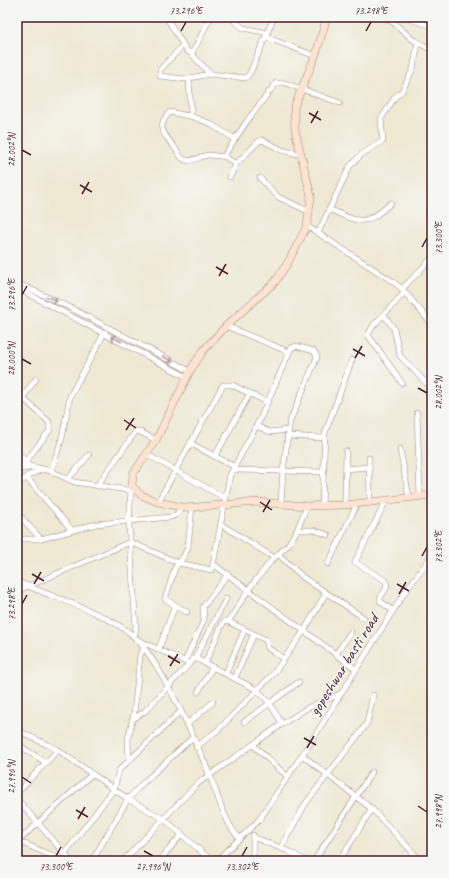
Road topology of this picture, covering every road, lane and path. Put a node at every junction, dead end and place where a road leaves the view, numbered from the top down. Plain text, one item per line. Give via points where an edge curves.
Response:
1 (166, 17) edge
2 (211, 17) edge
3 (230, 17) edge
4 (274, 17) edge
5 (327, 17) edge
6 (383, 17) edge
7 (402, 17) edge
8 (393, 19) edge
9 (432, 26) edge
10 (267, 35) junction
11 (418, 43) junction
12 (183, 45) junction
13 (432, 50) edge
14 (191, 53) junction
15 (315, 56) junction
16 (210, 74) junction
17 (189, 79) junction
18 (300, 88) junction
19 (340, 103) dead end
20 (190, 116) junction
21 (235, 139) junction
22 (302, 155) junction
23 (224, 156) junction
24 (236, 164) junction
25 (230, 177) dead end
26 (260, 178) dead end
27 (391, 203) dead end
28 (330, 209) junction
29 (310, 212) junction
30 (307, 226) junction
31 (318, 233) junction
32 (432, 258) edge
33 (17, 283) edge
34 (17, 288) edge
35 (404, 291) junction
36 (384, 315) junction
37 (431, 321) edge
38 (226, 326) junction
39 (105, 332) junction
40 (289, 352) junction
41 (352, 360) dead end
42 (189, 374) junction
43 (36, 379) dead end
44 (402, 383) dead end
45 (432, 390) edge
46 (250, 393) junction
47 (23, 398) junction
48 (267, 402) junction
49 (17, 405) edge
50 (417, 413) dead end
51 (256, 426) junction
52 (288, 430) junction
53 (287, 436) junction
54 (325, 438) junction
55 (156, 440) junction
56 (190, 443) junction
57 (400, 449) dead end
58 (346, 451) dead end
59 (17, 452) edge
60 (146, 454) junction
61 (89, 455) dead end
62 (215, 456) junction
63 (369, 458) dead end
64 (17, 463) edge
65 (29, 465) junction
66 (369, 467) junction
67 (234, 468) junction
68 (17, 469) edge
69 (346, 469) junction
70 (42, 470) junction
71 (52, 471) junction
72 (176, 471) junction
73 (283, 471) junction
74 (323, 472) junction
75 (26, 477) junction
76 (68, 479) junction
77 (17, 485) edge
78 (97, 486) junction
79 (133, 490) junction
80 (432, 495) edge
81 (420, 496) junction
82 (409, 497) junction
83 (224, 501) junction
84 (386, 501) junction
85 (158, 502) junction
86 (370, 503) junction
87 (281, 504) junction
88 (357, 504) junction
89 (307, 506) junction
90 (322, 506) junction
91 (345, 506) junction
92 (192, 507) junction
93 (182, 508) junction
94 (17, 513) edge
95 (129, 520) junction
96 (222, 525) junction
97 (72, 530) junction
98 (297, 530) junction
99 (328, 535) dead end
100 (17, 539) edge
101 (41, 539) junction
102 (130, 542) junction
103 (432, 555) edge
104 (276, 556) junction
105 (179, 563) junction
106 (213, 564) junction
107 (328, 564) dead end
108 (228, 574) junction
109 (17, 581) edge
110 (28, 586) junction
111 (249, 590) junction
112 (17, 591) edge
113 (326, 593) junction
114 (226, 599) dead end
115 (175, 606) junction
116 (393, 611) junction
117 (187, 612) dead end
118 (364, 618) dead end
119 (227, 621) junction
120 (244, 631) junction
121 (304, 631) junction
122 (351, 632) dead end
123 (253, 636) junction
124 (135, 638) junction
125 (144, 648) junction
126 (159, 648) junction
127 (336, 654) junction
128 (195, 658) junction
129 (284, 659) junction
130 (187, 662) junction
131 (206, 663) junction
132 (213, 667) junction
133 (356, 669) junction
134 (226, 673) junction
135 (235, 678) junction
136 (299, 682) dead end
137 (167, 687) junction
138 (257, 690) junction
139 (198, 692) dead end
140 (341, 694) junction
141 (373, 695) dead end
142 (213, 702) dead end
143 (269, 702) junction
144 (180, 712) junction
145 (133, 719) junction
146 (244, 722) dead end
147 (282, 724) junction
148 (186, 726) junction
149 (17, 730) edge
150 (192, 738) junction
151 (17, 744) edge
152 (253, 745) junction
153 (196, 747) junction
154 (58, 750) junction
155 (302, 755) junction
156 (129, 759) junction
157 (45, 762) junction
158 (372, 772) dead end
159 (92, 774) junction
160 (327, 774) junction
161 (209, 775) junction
162 (288, 777) junction
163 (114, 789) junction
164 (17, 793) edge
165 (356, 796) junction
166 (17, 799) edge
167 (128, 799) junction
168 (372, 809) junction
169 (164, 819) junction
170 (38, 823) junction
171 (252, 828) junction
172 (182, 834) junction
173 (253, 837) junction
174 (240, 839) junction
175 (18, 841) edge
176 (281, 847) junction
177 (64, 852) junction
178 (57, 860) edge
179 (71, 861) edge
180 (92, 861) edge
181 (123, 861) edge
182 (159, 861) edge
183 (212, 861) edge
184 (216, 861) edge
185 (253, 861) edge
186 (306, 861) edge
187 (314, 861) edge
188 (339, 861) edge
189 (421, 861) edge

1 - 12 street
2 - 14 street via 199,36 195,51
3 - 10 street via 243,28
4 - 10 street
5 - 15 street
6 - 8 street
7 - 9 street
8 - 11 street
10 - 15 street
10 - 16 street via 246,78
11 - 13 street
11 - 28 street via 413,69 402,91 381,119 383,141 362,154 350,166
12 - 14 street
12 - 17 street via 158,74 170,79
14 - 16 street
15 - 18 street
16 - 17 street
17 - 20 street
18 - 19 street
18 - 21 street via 276,83
18 - 22 street via 293,116
20 - 21 street via 209,123
20 - 23 street via 170,112 163,124 164,136 181,158 190,161 210,155
21 - 23 street
22 - 24 street via 282,150 262,140
22 - 29 street via 310,190
23 - 24 street
24 - 25 street
26 - 29 street via 278,197
27 - 28 street via 378,215 361,221 352,220
28 - 31 street
29 - 30 street
30 - 31 street
30 - 38 street via 275,282
31 - 35 street
32 - 35 street
33 -> 42 street via 71,308
34 - 39 street
35 - 36 street
35 - 37 street
36 - 44 street via 368,335
36 - 45 street via 394,330 400,356
38 - 40 street
38 - 42 street via 203,351
42 -> 39 street
39 - 71 street via 70,396 62,438
40 - 48 street
40 - 52 street via 296,346 314,351 317,357
41 - 54 street via 328,420
42 - 55 street
43 - 47 street
46 - 48 street
46 - 56 street via 232,385 222,385
46 - 62 street
47 - 49 street
47 - 65 street via 50,427
48 - 51 street
50 - 81 street
51 - 52 street via 270,432
51 - 67 street
52 - 53 street
53 - 54 street
53 - 73 street
54 - 74 street
55 - 60 street
55 - 78 street via 136,431
56 - 62 street
56 - 72 street
57 - 82 street
58 - 69 street
59 - 65 street
60 - 72 street
60 - 79 street via 132,479
61 - 76 street
62 - 67 street
63 - 66 street
64 - 65 street
65 - 68 street
65 - 70 street
66 - 69 street
66 - 86 street
67 - 73 street
67 - 83 street
69 - 91 street
70 - 71 street
70 - 75 street
71 - 76 street
72 - 83 street
72 - 85 street
73 - 74 street
73 - 87 street
74 - 90 street
75 - 77 street
75 - 97 street
76 - 78 street
78 - 79 street
79 - 85 street
79 - 95 street
80 - 81 street
81 - 82 street
82 - 84 street
83 - 87 street
83 - 92 street
83 - 96 street
84 - 86 street
84 - 116 street via 356,562 386,581 387,587 380,601
85 - 93 street
86 - 88 street
87 - 89 street
88 - 91 street
88 - 107 street
89 - 90 street
89 - 98 street
90 - 91 street
92 - 93 street
92 - 105 street via 188,547
93 - 95 street via 175,516
94 - 101 street
95 - 97 street
95 - 102 street
96 - 104 street
96 - 106 street
97 - 101 street
98 - 99 street via 314,530
98 - 104 street via 288,545
100 - 101 street
102 - 105 street
102 - 110 street
102 - 124 street
103 - 116 street, gopeshwar basti road
104 - 111 street
104 - 113 street
105 - 106 street via 210,570
105 - 115 street via 165,599
106 - 108 street
108 - 111 street
108 - 130 street via 203,607 204,620
109 - 110 street
110 - 112 street
110 - 124 street via 103,618
111 - 119 street
111 - 121 street
113 - 118 street
113 - 121 street
114 - 128 street
115 - 117 street
115 - 126 street
116 - 133 street, gopeshwar basti road
119 - 120 street
119 - 131 street via 222,626
120 - 123 street
120 - 134 street
121 - 127 street
121 - 129 street
122 - 127 street
123 - 129 street via 266,640 268,648
123 - 135 street
124 - 125 street
124 - 126 street
125 - 137 street
125 - 145 street via 140,655
126 - 130 street
127 - 133 street
128 - 130 street
128 - 131 street
129 - 138 street
130 - 137 street
131 - 132 street
132 - 134 street
132 - 139 street
133 - 140 street, gopeshwar basti road
134 - 135 street
135 - 138 street
136 - 143 street
137 - 144 street
137 - 145 street via 144,712
138 - 143 street
138 - 153 street via 218,730
140 - 147 street via 310,707
140 - 155 street, gopeshwar basti road
141 - 160 street via 366,723
142 - 148 street
143 - 146 street
143 - 147 street
144 - 148 street
144 - 156 street
145 - 156 street via 128,739
147 - 152 street
148 - 150 street
149 - 154 street
150 - 153 street
150 - 167 street
151 - 157 street
152 - 161 street
152 - 162 street
153 - 161 street
154 - 157 street
154 - 159 street
155 - 160 street
155 - 162 street, gopeshwar basti road
156 - 163 street via 117,773
157 - 164 street
158 - 165 street
159 - 163 street
159 - 170 street
160 - 165 street
160 - 176 street via 300,812
161 - 169 street via 185,795
161 - 174 street via 229,823
162 - 171 street, gopeshwar basti road
163 - 167 street
163 - 177 street
165 - 168 street
165 - 187 street
166 - 170 street
167 - 169 street
167 - 180 street
168 - 188 street
168 - 189 street
169 - 172 street
169 - 181 street
170 - 175 street
170 - 177 street
171 - 173 street
171 - 174 street, gopeshwar basti road
172 - 182 street
172 - 183 street
173 - 176 street
173 - 185 street
174 - 184 street, gopeshwar basti road
175 - 178 street
176 - 186 street
177 - 178 street
177 - 179 street

